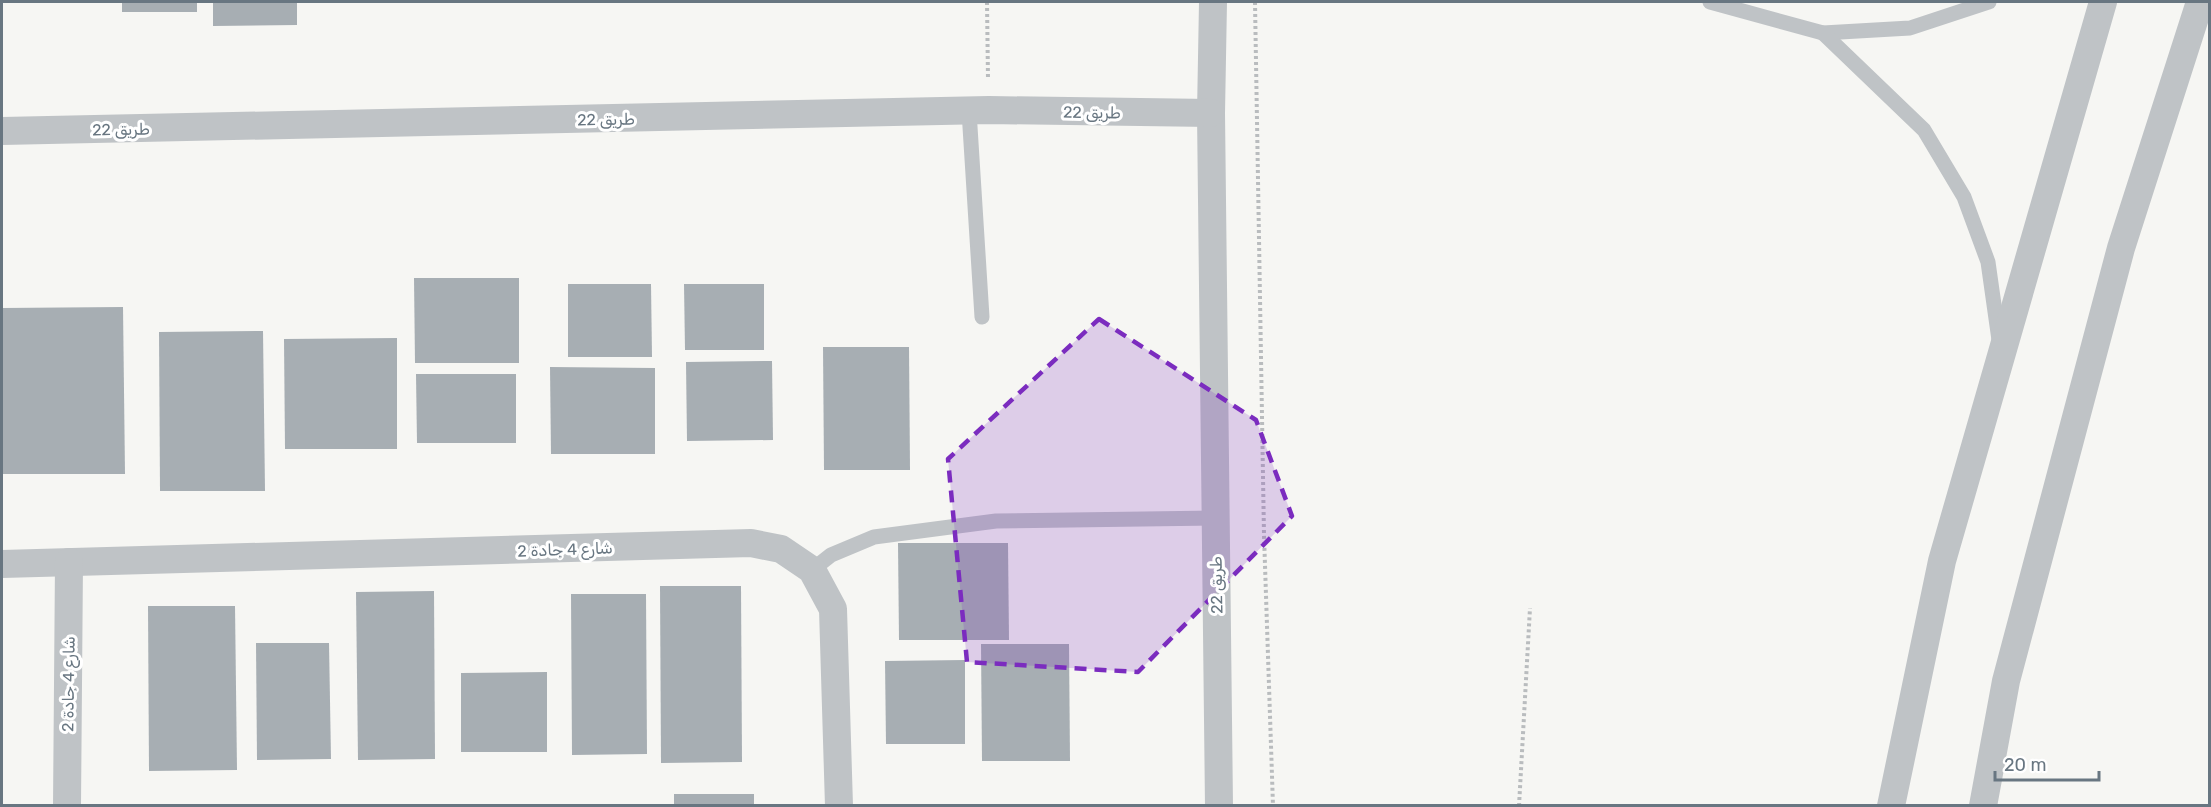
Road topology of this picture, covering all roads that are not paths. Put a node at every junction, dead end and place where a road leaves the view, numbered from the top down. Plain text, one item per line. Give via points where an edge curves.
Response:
1 (1213, 2) edge
2 (1710, 2) edge
3 (1989, 2) edge
4 (2103, 2) edge
5 (2200, 2) edge
6 (1823, 33) junction
7 (979, 111) junction
8 (1211, 113) junction
9 (2, 131) edge
10 (982, 317) dead end
11 (2001, 356) junction
12 (1216, 518) junction
13 (69, 562) junction
14 (2, 564) edge
15 (812, 570) junction
16 (67, 806) edge
17 (839, 806) edge
18 (1219, 806) edge
19 (1891, 806) edge
20 (1983, 806) edge

1 - 8 street, طريق 22
2 - 6 lane
3 - 6 lane via 1910,28
4 - 11 street
5 - 20 street via 2121,248 2006,681
6 - 11 lane via 1924,130 1964,197 1988,262
7 - 8 street, طريق 22
7 - 9 street, طريق 22
7 - 10 lane
8 - 12 street, طريق 22
11 - 19 street via 1942,561
12 - 15 lane via 996,521 874,537 831,555
12 - 18 street, طريق 22
13 - 14 street, شارع 4 جادة 2
13 - 15 street, شارع 4 جادة 2 via 750,543 781,549
13 - 16 street, شارع 4 جادة 2
15 - 17 street, شارع 4 جادة 2 via 833,609

